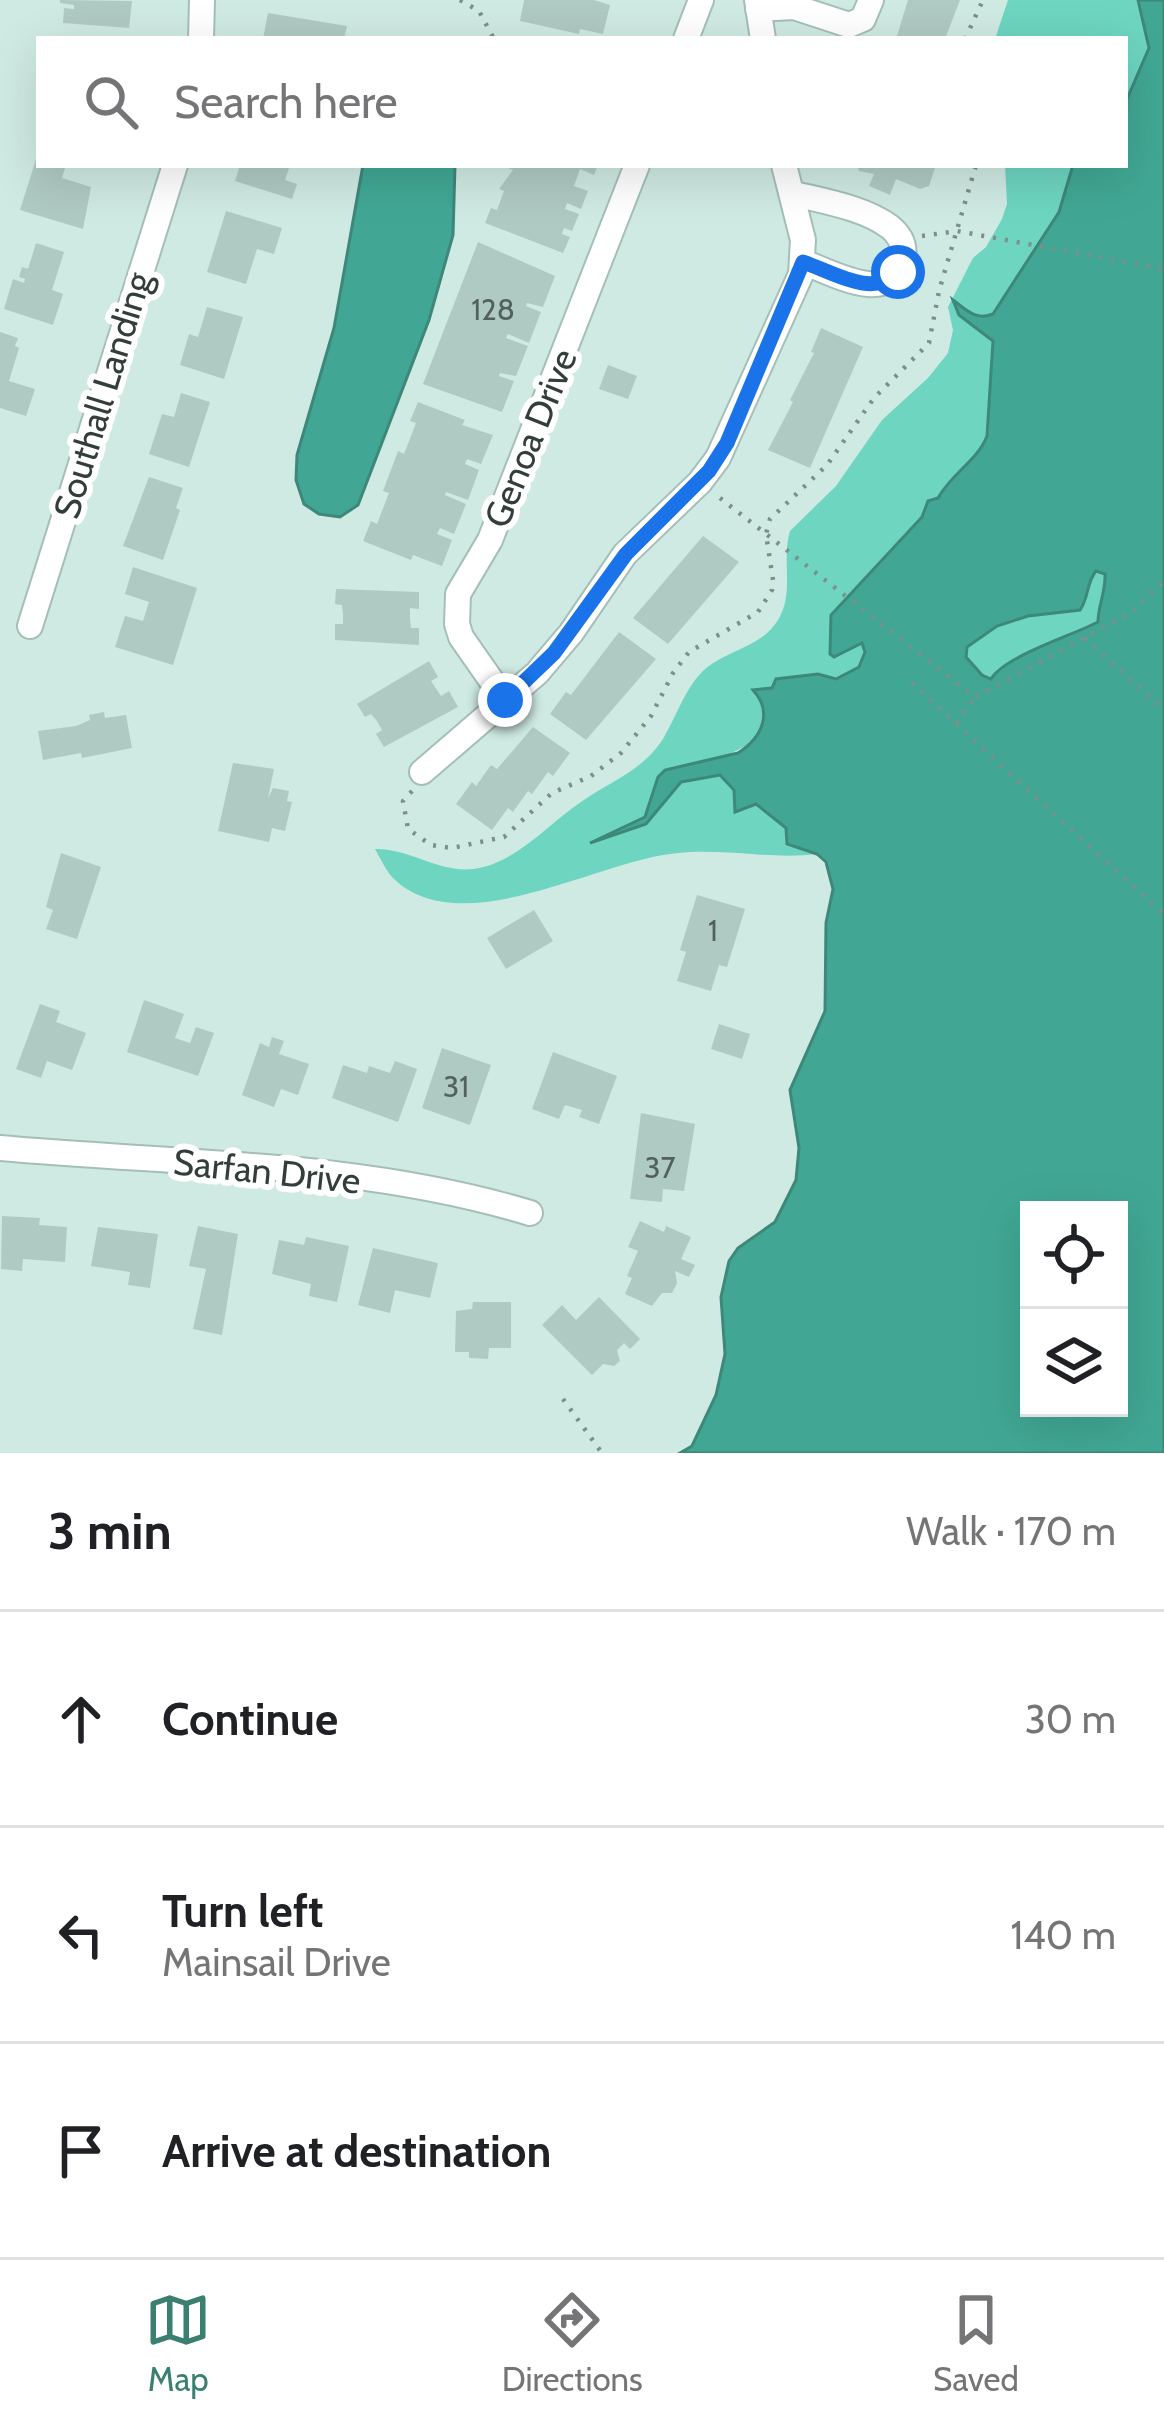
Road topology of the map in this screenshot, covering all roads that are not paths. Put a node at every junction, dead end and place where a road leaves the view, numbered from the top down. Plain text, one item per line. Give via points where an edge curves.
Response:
1 (202, 0) edge
2 (701, 0) edge
3 (871, 0) edge
4 (758, 4) edge
5 (201, 36) edge
6 (687, 36) edge
7 (763, 36) edge
8 (174, 168) edge
9 (636, 168) edge
10 (785, 168) edge
11 (790, 194) junction
12 (803, 262) junction
13 (30, 626) dead end
14 (505, 700) junction
15 (422, 772) road end
16 (0, 1148) edge
17 (530, 1213) dead end

1 - 5 street
2 - 6 street
3 - 4 street via 863,19 849,25
4 - 7 street
8 - 13 street, Southall Landing
9 - 14 street, Genoa Drive via 490,540 458,594 461,637
10 - 11 street
11 - 12 street
11 - 12 street via 882,223 902,242 898,272 883,284
12 - 14 street via 727,443 700,482 626,554 554,653
14 - 15 street
16 - 17 street, Sarfan Drive via 308,1172

